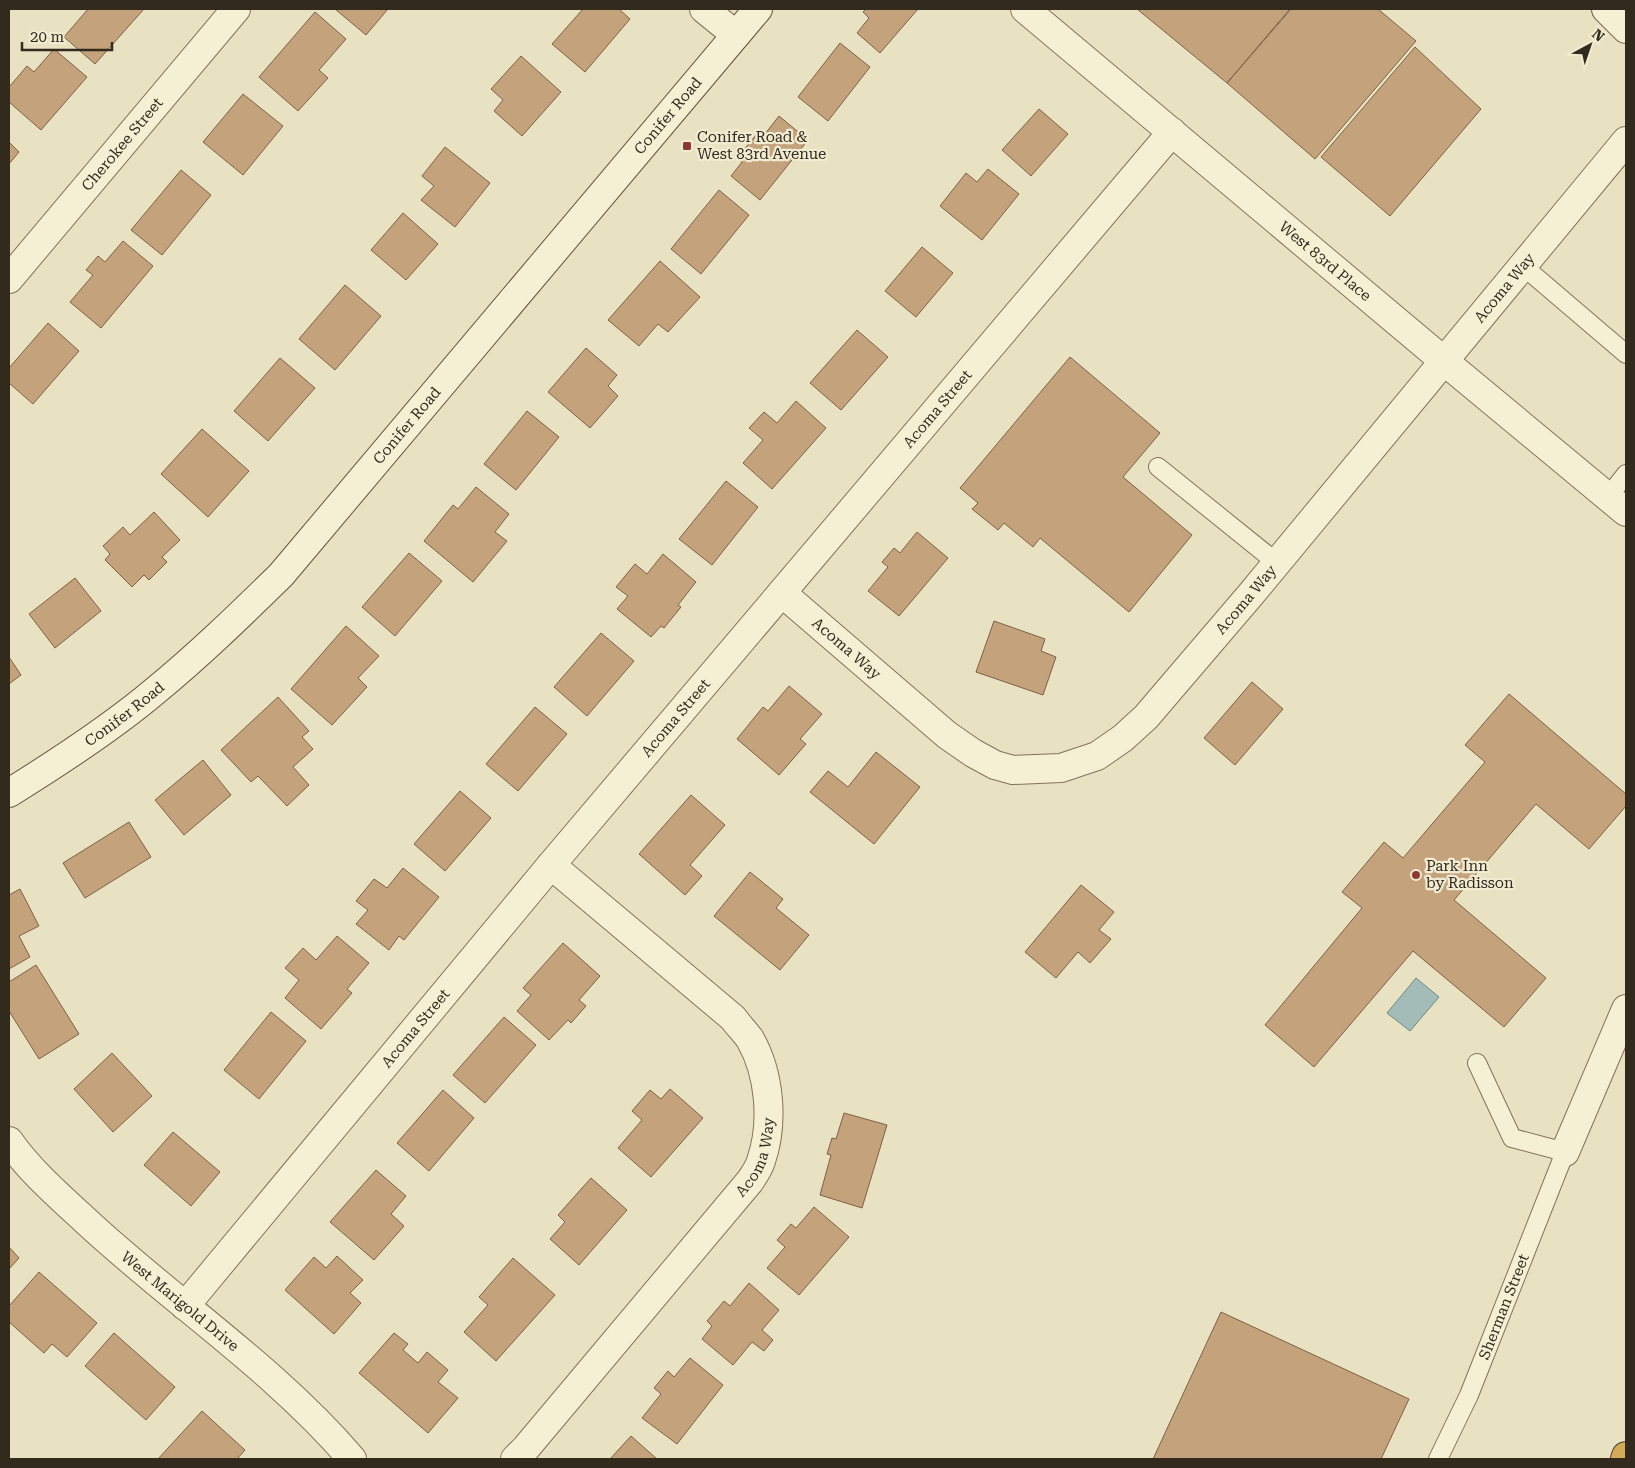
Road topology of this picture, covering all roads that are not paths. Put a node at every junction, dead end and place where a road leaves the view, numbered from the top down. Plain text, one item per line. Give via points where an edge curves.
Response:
1 (236, 9) edge
2 (704, 9) edge
3 (758, 9) edge
4 (1025, 9) edge
5 (1606, 9) edge
6 (1626, 29) edge
7 (736, 35) junction
8 (1172, 132) junction
9 (1626, 141) edge
10 (1523, 266) junction
11 (9, 279) edge
12 (1626, 354) edge
13 (1444, 361) junction
14 (1158, 467) dead end
15 (1626, 474) edge
16 (1617, 504) edge
17 (1277, 563) junction
18 (782, 593) junction
19 (9, 793) edge
20 (551, 865) junction
21 (1626, 1009) edge
22 (1477, 1063) dead end
23 (9, 1142) edge
24 (1565, 1152) junction
25 (185, 1306) junction
26 (352, 1459) edge
27 (515, 1459) edge
28 (1438, 1459) edge

1 - 11 street, Cherokee Street
2 - 7 street
3 - 7 street, Conifer Road
4 - 8 street, West 83rd Place
5 - 6 street
7 - 19 street, Conifer Road via 281,575 155,692 88,742
8 - 13 street, West 83rd Place
8 - 18 street, Acoma Street
9 - 10 street, Acoma Way
10 - 12 lane
10 - 13 street, Acoma Way
13 - 16 street, West 83rd Place
13 - 17 street, Acoma Way
14 - 17 lane
15 - 16 lane
17 - 18 street, Acoma Way via 1146,717 1097,756 1061,768 1013,770 973,753
18 - 20 street, Acoma Street
20 - 25 street, Acoma Street
20 - 27 street, Acoma Way via 733,1018 749,1039 759,1060 766,1084 769,1123 761,1161 750,1181
21 - 24 street
22 - 24 lane via 1512,1138
23 - 25 street, West Marigold Drive via 46,1184 125,1258
24 - 28 lane, Sherman Street via 1469,1395
25 - 26 street, West Marigold Drive via 290,1395

